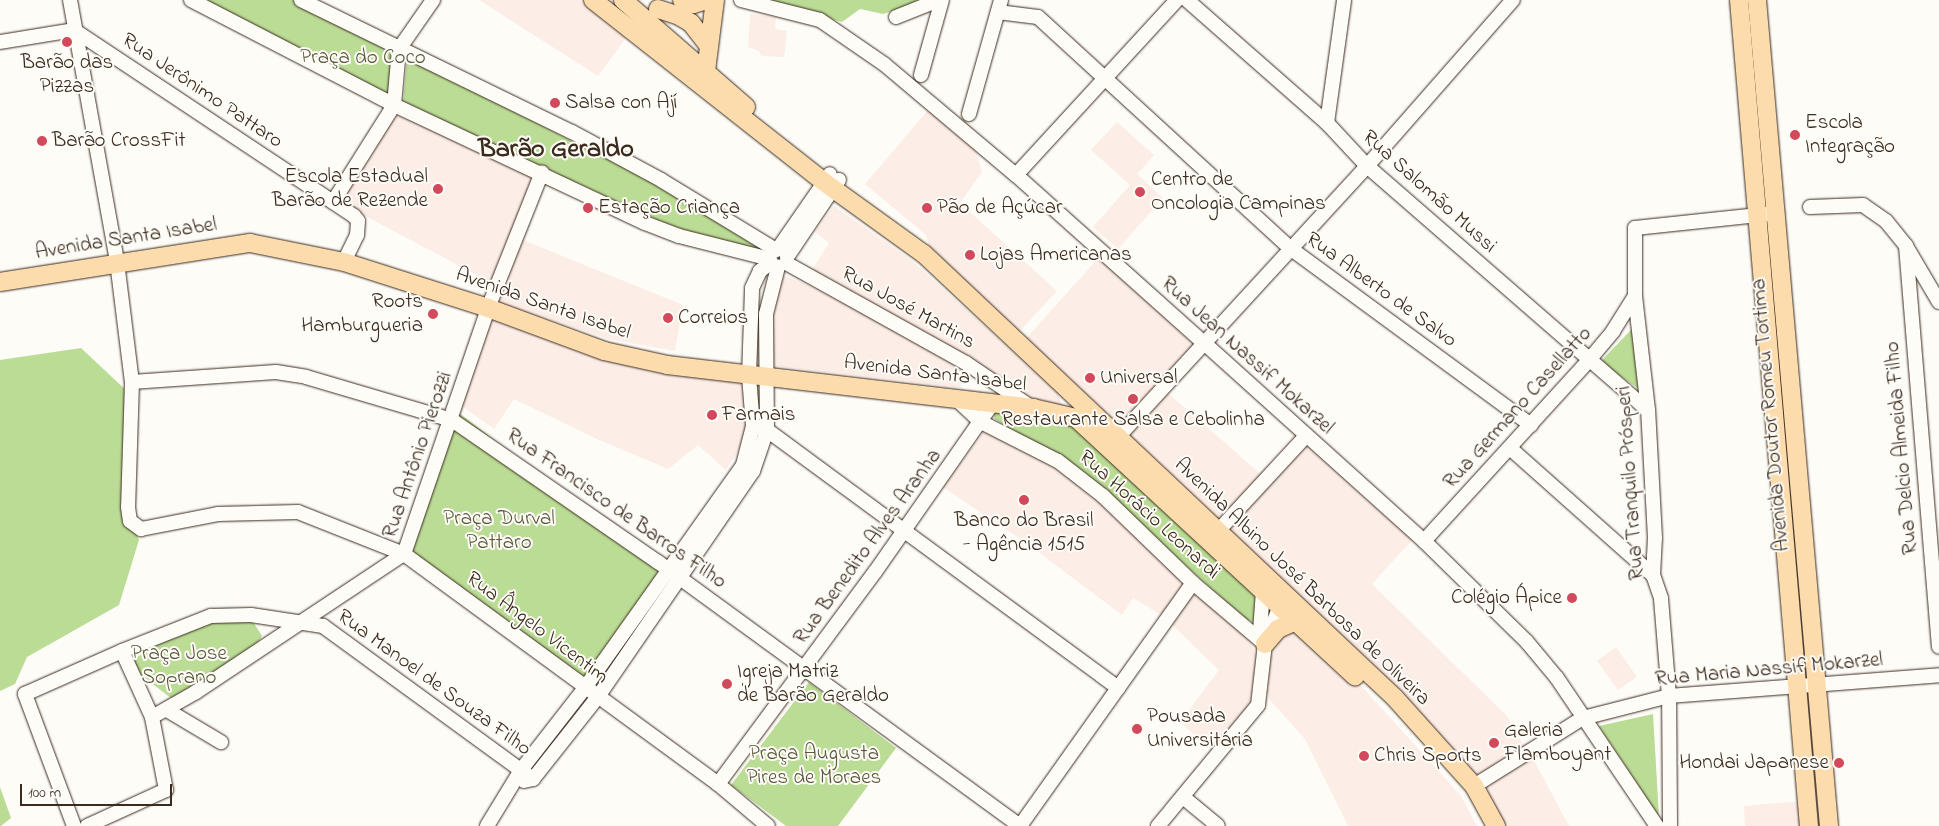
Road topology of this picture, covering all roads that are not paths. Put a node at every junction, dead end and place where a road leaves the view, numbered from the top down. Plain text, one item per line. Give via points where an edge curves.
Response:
1 (70, 0) edge
2 (191, 0) edge
3 (301, 0) edge
4 (433, 0) edge
5 (592, 0) edge
6 (622, 0) edge
7 (682, 0) edge
8 (707, 0) edge
9 (715, 0) edge
10 (741, 0) edge
11 (941, 0) edge
12 (1177, 0) edge
13 (1187, 0) edge
14 (1344, 0) edge
15 (1513, 0) edge
16 (1739, 0) edge
17 (1757, 0) edge
18 (1000, 6) edge
19 (656, 10) edge
20 (896, 17) dead end
21 (74, 30) junction
22 (636, 33) junction
23 (0, 42) edge
24 (399, 49) junction
25 (664, 57) junction
26 (689, 57) junction
27 (707, 58) junction
28 (921, 75) dead end
29 (1103, 78) junction
30 (394, 105) junction
31 (969, 114) dead end
32 (1327, 122) junction
33 (1367, 166) junction
34 (542, 172) junction
35 (1016, 175) junction
36 (832, 181) junction
37 (333, 202) junction
38 (1810, 207) dead end
39 (1777, 213) junction
40 (1755, 216) junction
41 (1906, 246) junction
42 (1290, 248) junction
43 (778, 258) junction
44 (117, 262) junction
45 (344, 262) junction
46 (0, 282) edge
47 (1635, 296) junction
48 (1939, 302) edge
49 (488, 308) junction
50 (1203, 342) junction
51 (1589, 360) junction
52 (749, 376) junction
53 (769, 378) junction
54 (132, 382) junction
55 (1060, 383) junction
56 (956, 398) junction
57 (993, 403) junction
58 (1033, 408) junction
59 (1648, 410) junction
60 (1077, 419) junction
61 (452, 420) junction
62 (981, 422) junction
63 (1102, 424) junction
64 (1531, 425) junction
65 (753, 426) junction
66 (767, 430) junction
67 (1306, 436) junction
68 (1117, 438) junction
69 (1511, 448) junction
70 (1218, 531) junction
71 (904, 532) junction
72 (1424, 542) junction
73 (404, 554) junction
74 (668, 568) junction
75 (1653, 575) junction
76 (681, 578) junction
77 (1193, 583) junction
78 (1263, 591) junction
79 (1282, 599) junction
80 (1296, 621) junction
81 (297, 623) junction
82 (1265, 644) junction
83 (1939, 647) edge
84 (122, 651) junction
85 (806, 668) junction
86 (1939, 675) edge
87 (1817, 685) junction
88 (1795, 687) junction
89 (1118, 688) junction
90 (584, 689) junction
91 (1669, 696) junction
92 (597, 698) junction
93 (167, 710) junction
94 (152, 717) junction
95 (1583, 718) junction
96 (221, 742) dead end
97 (522, 770) junction
98 (533, 780) junction
99 (718, 784) junction
100 (514, 785) junction
101 (1474, 786) junction
102 (1183, 797) junction
103 (74, 826) edge
104 (87, 826) edge
105 (486, 826) edge
106 (768, 826) edge
107 (1020, 826) edge
108 (1158, 826) edge
109 (1218, 826) edge
110 (1483, 826) edge
111 (1496, 826) edge
112 (1657, 826) edge
113 (1670, 826) edge
114 (1809, 826) edge
115 (1829, 826) edge

1 - 21 street
2 - 30 street, Rua José Martins
3 - 24 street
4 - 24 street
5 - 22 main road, Avenida Albino José Barbosa de Oliveira
6 - 19 main road, Avenida Albino José Barbosa de Oliveira
7 - 8 main road via 693,4
9 - 27 main road
10 - 35 street, Rua Jean Nassif Mokarzel via 820,20 884,64
11 - 20 street
11 - 28 street
12 - 29 street
13 - 32 street, Rua Salomão Mussi
14 - 32 street
15 - 33 street
16 - 40 main road, Avenida Doutor Romeu Tortima
17 - 39 main road, Avenida Doutor Romeu Tortima
18 - 29 street, Rua Alberto de Salvo via 1038,17
18 - 31 street
19 - 22 main road
19 - 26 main road, Avenida Albino José Barbosa de Oliveira
19 - 27 main road via 679,16 691,24
21 - 23 street
21 - 37 street, Rua Jerônimo Pattaro
21 - 44 street
22 - 25 main road, Avenida Albino José Barbosa de Oliveira
24 - 30 street
24 - 43 street via 572,132 661,180
25 - 26 main road
25 - 36 main road, Avenida Albino José Barbosa de Oliveira
26 - 27 main road, Avenida Albino José Barbosa de Oliveira
27 - 36 main road, Avenida Albino José Barbosa de Oliveira via 767,126
29 - 35 street
29 - 42 street, Rua Alberto de Salvo
30 - 34 street, Rua José Martins
30 - 37 street
32 - 33 street, Rua Salomão Mussi
33 - 42 street
33 - 51 street, Rua Salomão Mussi
34 - 43 street, Rua José Martins via 678,236
34 - 49 street, Rua Antônio Pierozzi
35 - 50 street, Rua Jean Nassif Mokarzel
36 - 43 street
36 - 55 main road, Avenida Albino José Barbosa de Oliveira via 919,242 924,254
37 - 45 street, Rua Jerônimo Pattaro via 358,221 357,235
38 - 41 street via 1863,205 1886,221
39 - 40 street
39 - 87 main road, Avenida Doutor Romeu Tortima
40 - 47 street, Rua Tranquilo Prósperi via 1635,228
40 - 88 main road, Avenida Doutor Romeu Tortima
41 - 48 street
41 - 83 street, Rua Delcio Almeida Filho
42 - 50 street
42 - 64 street, Rua Alberto de Salvo
43 - 52 street via 760,271 752,288
43 - 53 street via 766,314
43 - 58 street, Rua José Martins via 966,363
44 - 45 main road, Avenida Santa Isabel via 250,243
44 - 46 main road, Avenida Santa Isabel
44 - 54 street
45 - 49 main road, Avenida Santa Isabel
47 - 51 street, Rua Germano Casellatto via 1613,331
47 - 59 street, Rua Tranquilo Prósperi
49 - 52 main road, Avenida Santa Isabel via 604,351 667,366
49 - 61 street, Rua Antônio Pierozzi
50 - 67 street, Rua Jean Nassif Mokarzel
50 - 68 street
51 - 59 street, Rua Salomão Mussi
51 - 64 street, Rua Germano Casellatto
52 - 53 main road, Avenida Santa Isabel
52 - 65 street
53 - 56 main road, Avenida Santa Isabel
53 - 66 street
54 - 61 street, Rua Francisco de Barros Filho via 276,372 306,377
54 - 73 street, Rua Ângelo Vicentim via 128,507 130,521 141,528 218,514 298,512
55 - 60 main road, Avenida Albino José Barbosa de Oliveira
55 - 63 main road, Avenida Albino José Barbosa de Oliveira
56 - 57 main road, Avenida Santa Isabel
56 - 62 street, Rua Horácio Leonardi
57 - 58 main road, Avenida Santa Isabel
57 - 62 street, Rua Benedito Alves Aranha
58 - 60 main road, Avenida Santa Isabel
59 - 75 street, Rua Tranquilo Prósperi via 1655,538
60 - 63 main road, Avenida Santa Isabel
60 - 78 main road, Avenida Albino José Barbosa de Oliveira via 1111,454
61 - 73 street, Rua Antônio Pierozzi
61 - 74 street, Rua Francisco de Barros Filho
62 - 71 street, Rua Benedito Alves Aranha
62 - 77 street, Rua Horácio Leonardi via 1058,461 1103,496
63 - 68 main road, Avenida Albino José Barbosa de Oliveira
64 - 69 street, Rua Germano Casellatto
65 - 66 street
65 - 74 street via 743,465
66 - 71 street
66 - 76 street via 753,471
67 - 70 street
67 - 72 street, Rua Jean Nassif Mokarzel
68 - 70 main road, Avenida Albino José Barbosa de Oliveira
69 - 72 street, Rua Germano Casellatto
69 - 75 street
70 - 79 main road, Avenida Albino José Barbosa de Oliveira
71 - 85 street, Rua Benedito Alves Aranha
71 - 89 street
72 - 95 street, Rua Jean Nassif Mokarzel via 1527,642 1557,678
73 - 81 street, Rua Antônio Pierozzi
73 - 90 street, Rua Ângelo Vicentim
74 - 76 street, Rua Francisco de Barros Filho
74 - 90 street
75 - 91 street, Rua Tranquilo Prósperi via 1661,598
76 - 85 street, Rua Francisco de Barros Filho
76 - 92 street
77 - 82 street, Rua Horácio Leonardi
77 - 89 street
78 - 79 main road, Avenida Albino José Barbosa de Oliveira
78 - 82 street via 1260,632
79 - 80 main road, Avenida Albino José Barbosa de Oliveira
79 - 82 street
79 - 101 main road, Avenida Albino José Barbosa de Oliveira via 1395,698
80 - 82 main road via 1278,630
80 - 110 main road, Avenida Albino José Barbosa de Oliveira via 1378,698 1464,792
81 - 84 street, Rua Manoel de Souza Filho via 251,614 211,616
81 - 93 street, Rua Antônio Pierozzi
81 - 97 street, Rua Manoel de Souza Filho via 323,626
82 - 102 street via 1258,705
84 - 94 street
84 - 103 street, Rua Manoel de Souza Filho via 26,694
85 - 99 street, Rua Benedito Alves Aranha
85 - 107 street, Rua Francisco de Barros Filho
86 - 87 street, Rua Maria Nassif Mokarzel
87 - 88 street, Rua Maria Nassif Mokarzel
87 - 115 main road, Avenida Doutor Romeu Tortima
88 - 91 street, Rua Maria Nassif Mokarzel
88 - 114 main road, Avenida Doutor Romeu Tortima
89 - 107 street
90 - 92 street, Rua Ângelo Vicentim
90 - 97 street
91 - 95 street, Rua Maria Nassif Mokarzel
91 - 113 street, Rua Tranquilo Prósperi
92 - 98 street
92 - 99 street, Rua Ângelo Vicentim
93 - 94 street, Rua Antônio Pierozzi
93 - 96 street
94 - 104 street via 166,790
95 - 101 street, Rua Maria Nassif Mokarzel
95 - 112 street, Rua Jean Nassif Mokarzel
97 - 98 street, Rua Manoel de Souza Filho
97 - 100 street
98 - 100 street
99 - 106 street, Rua Ângelo Vicentim
100 - 105 street
101 - 111 main road, Avenida Albino José Barbosa de Oliveira
102 - 108 street
102 - 109 street

